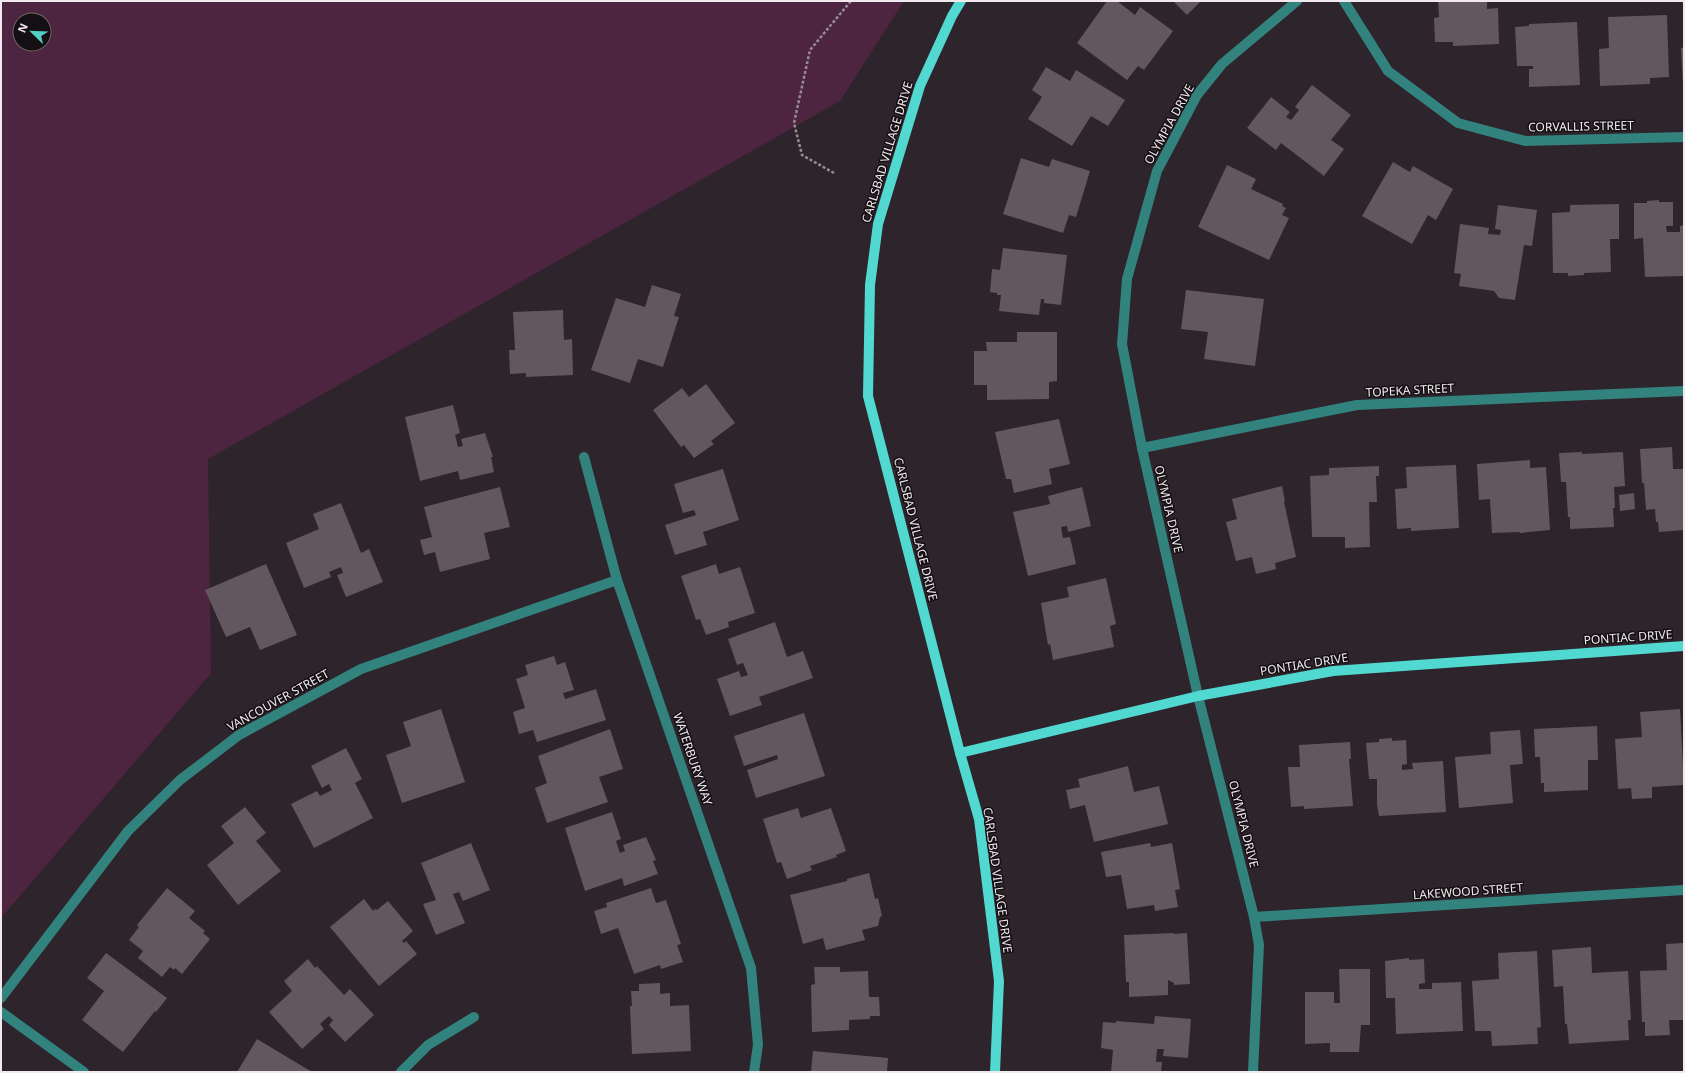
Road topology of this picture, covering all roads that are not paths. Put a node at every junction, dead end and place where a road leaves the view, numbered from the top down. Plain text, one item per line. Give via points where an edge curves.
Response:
1 (961, 1) edge
2 (1297, 1) edge
3 (1344, 1) edge
4 (1684, 137) edge
5 (1684, 390) edge
6 (1142, 448) junction
7 (584, 457) dead end
8 (617, 580) junction
9 (1684, 646) edge
10 (1198, 696) junction
11 (960, 753) junction
12 (1684, 890) edge
13 (1254, 917) junction
14 (1, 998) edge
15 (1, 1012) edge
16 (474, 1016) dead end
17 (84, 1072) edge
18 (401, 1072) edge
19 (754, 1072) edge
20 (996, 1072) edge
21 (1254, 1072) edge

1 - 11 main road, CARLSBAD VILLAGE DRIVE via 920,86 878,224 870,285 868,396
2 - 6 street, OLYMPIA DRIVE via 1222,64 1197,95 1157,171 1127,279 1122,344
3 - 4 street, CORVALLIS STREET via 1388,71 1458,123 1525,141
5 - 6 street, TOPEKA STREET via 1357,405
6 - 10 street, OLYMPIA DRIVE
7 - 8 street, WATERBURY WAY
8 - 14 street, VANCOUVER STREET via 361,669 239,735 180,780 128,831
8 - 19 street, WATERBURY WAY via 751,968 758,1045
9 - 10 main road, PONTIAC DRIVE via 1333,670
10 - 11 main road, PONTIAC DRIVE
10 - 13 street, OLYMPIA DRIVE
11 - 20 main road, CARLSBAD VILLAGE DRIVE via 979,819 999,981
12 - 13 street, LAKEWOOD STREET
13 - 21 street, OLYMPIA DRIVE via 1259,945
15 - 17 street
16 - 18 street via 428,1045

